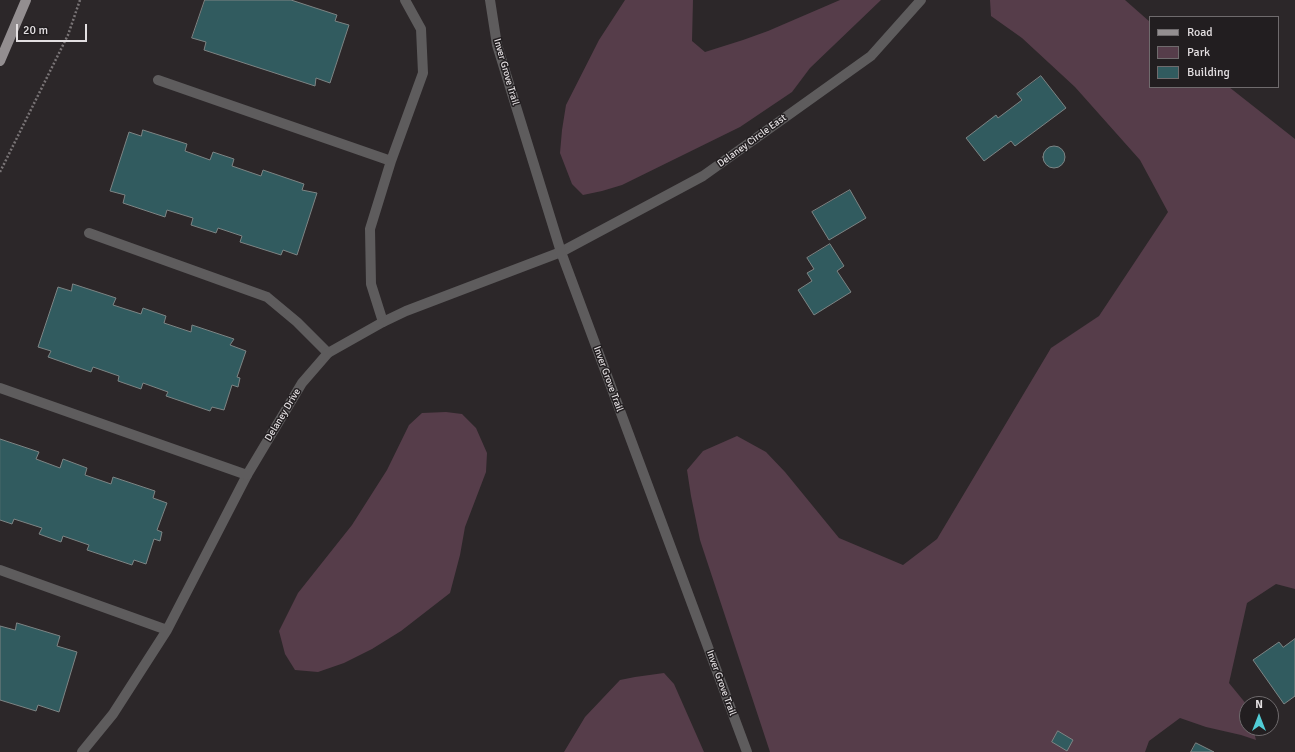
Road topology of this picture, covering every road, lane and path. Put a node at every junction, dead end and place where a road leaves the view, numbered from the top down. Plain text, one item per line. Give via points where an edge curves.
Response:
1 (26, 0) edge
2 (80, 0) edge
3 (406, 0) edge
4 (490, 0) edge
5 (921, 0) edge
6 (0, 61) edge
7 (158, 80) dead end
8 (391, 161) junction
9 (0, 172) edge
10 (89, 233) dead end
11 (561, 252) junction
12 (383, 322) junction
13 (328, 353) junction
14 (0, 388) edge
15 (247, 475) junction
16 (0, 570) edge
17 (167, 630) junction
18 (82, 752) edge
19 (747, 752) edge

1 - 6 main road
2 - 9 path via 68,35
3 - 8 street via 421,29 423,73
4 - 11 street, Inver Grove Trail via 497,45
5 - 11 street, Delaney Circle East via 871,56 703,176
7 - 8 street
8 - 12 street via 370,229 371,284
10 - 13 street via 267,297
11 - 12 street, Delaney Drive
11 - 19 street, Inver Grove Trail
12 - 13 street, Delaney Drive
13 - 15 street, Delaney Drive via 302,383
14 - 15 street
15 - 17 street, Delaney Drive
16 - 17 street
17 - 18 street, Delaney Drive via 113,714

